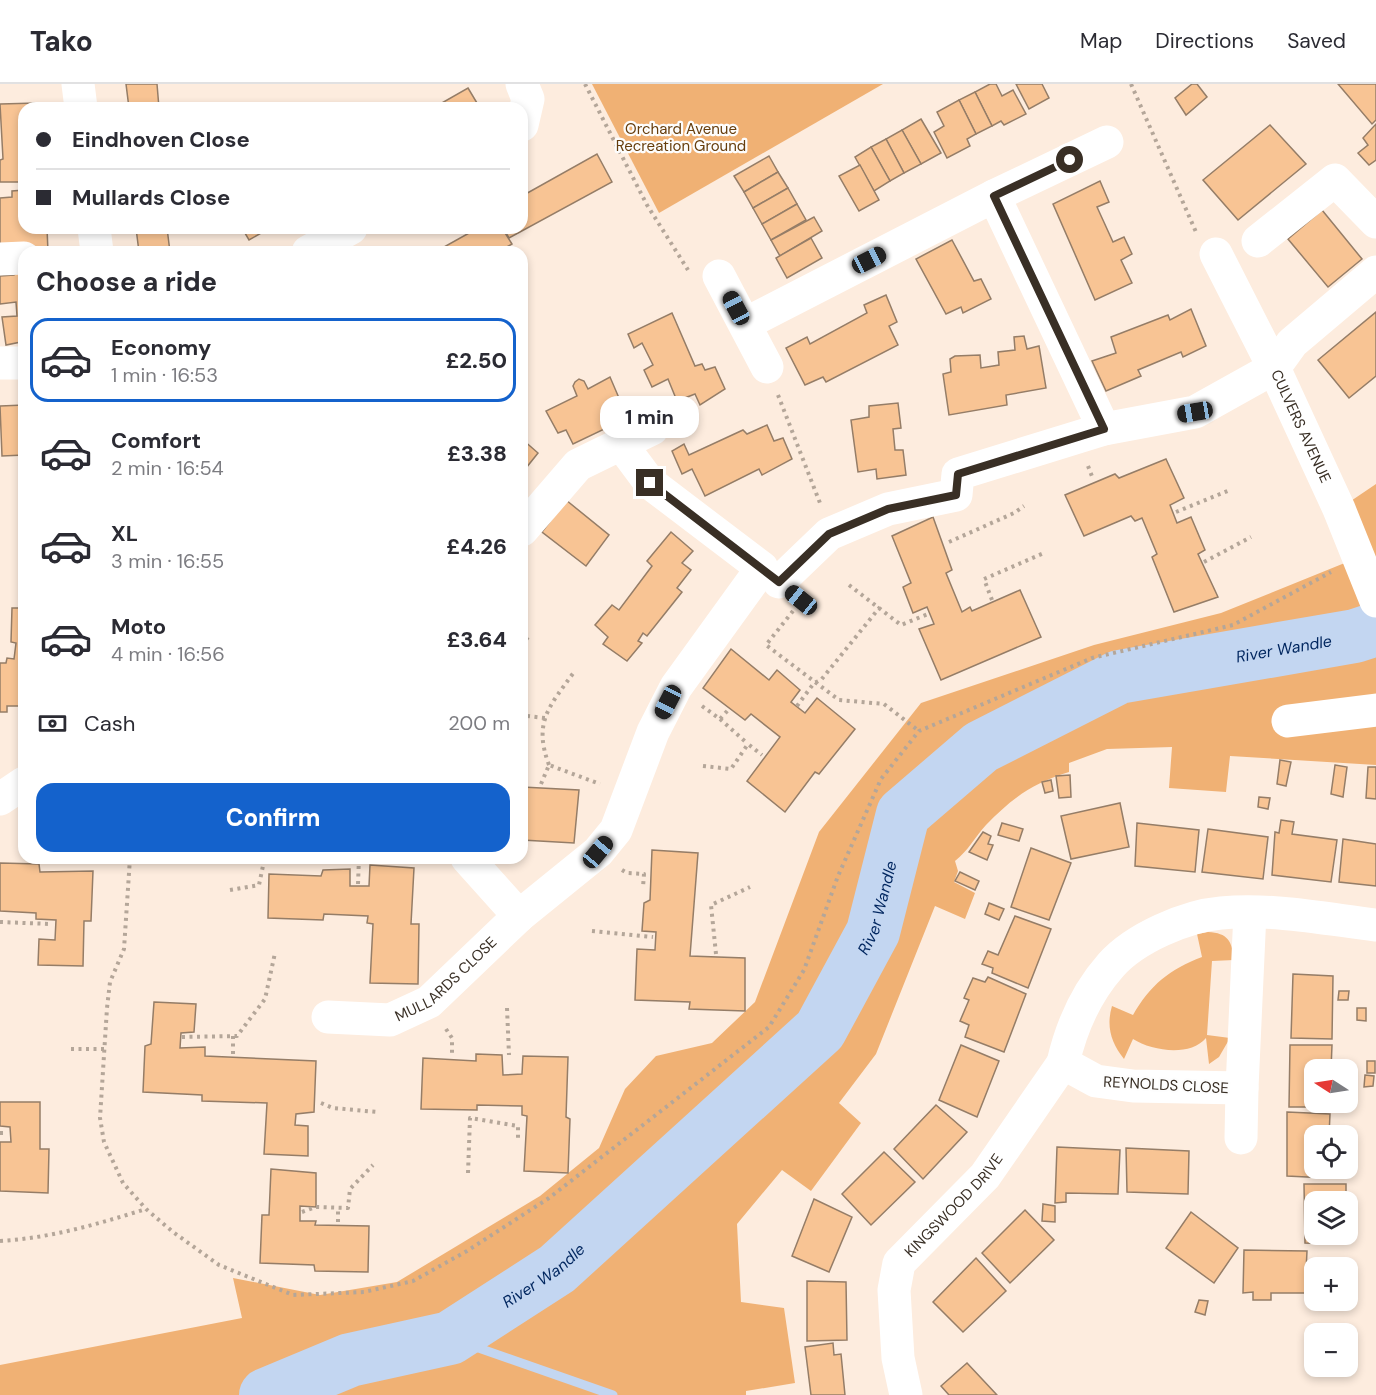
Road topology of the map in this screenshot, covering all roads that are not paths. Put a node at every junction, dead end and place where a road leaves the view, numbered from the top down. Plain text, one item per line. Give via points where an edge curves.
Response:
1 (78, 84) edge
2 (522, 84) edge
3 (80, 102) edge
4 (527, 102) edge
5 (1107, 142) dead end
6 (994, 196) junction
7 (1376, 222) edge
8 (340, 234) edge
9 (1258, 241) dead end
10 (319, 246) edge
11 (1216, 254) road end
12 (18, 258) edge
13 (0, 259) edge
14 (1376, 272) edge
15 (719, 276) road end
16 (745, 324) junction
17 (0, 363) edge
18 (18, 363) edge
19 (767, 367) road end
20 (1274, 368) junction
21 (652, 429) dead end
22 (1104, 429) junction
23 (621, 444) junction
24 (528, 523) edge
25 (781, 583) junction
26 (1376, 601) edge
27 (1376, 710) edge
28 (1288, 721) dead end
29 (18, 787) edge
30 (0, 799) edge
31 (472, 864) edge
32 (1250, 912) junction
33 (519, 916) junction
34 (1376, 925) edge
35 (328, 1017) dead end
36 (1063, 1063) junction
37 (1242, 1088) junction
38 (1241, 1138) dead end
39 (906, 1395) edge

1 - 3 street
2 - 4 street
5 - 6 street
6 - 16 street
6 - 22 street
7 - 9 street via 1335,180
8 - 10 street
11 - 20 street, CULVERS AVENUE
12 - 13 street
14 - 20 street via 1292,343
15 - 16 street
16 - 19 street
17 - 18 street
20 - 22 street via 1195,412
20 - 26 street, CULVERS AVENUE
21 - 23 street
22 - 25 street, MULLARDS CLOSE via 958,474 956,495 888,509 829,534
23 - 24 street via 578,465
23 - 25 street via 650,483
25 - 33 street, MULLARDS CLOSE via 676,687 653,732 616,830 598,852
27 - 28 street
29 - 30 street
31 - 33 street
32 - 34 street
32 - 36 street via 1197,916 1165,928 1112,964 1076,1020
32 - 37 street, REYNOLDS CLOSE
33 - 35 street, MULLARDS CLOSE via 429,1002 390,1020
36 - 37 street, REYNOLDS CLOSE via 1096,1082
36 - 39 street, KINGSWOOD DRIVE via 985,1176 899,1263 894,1290 897,1358
37 - 38 street

